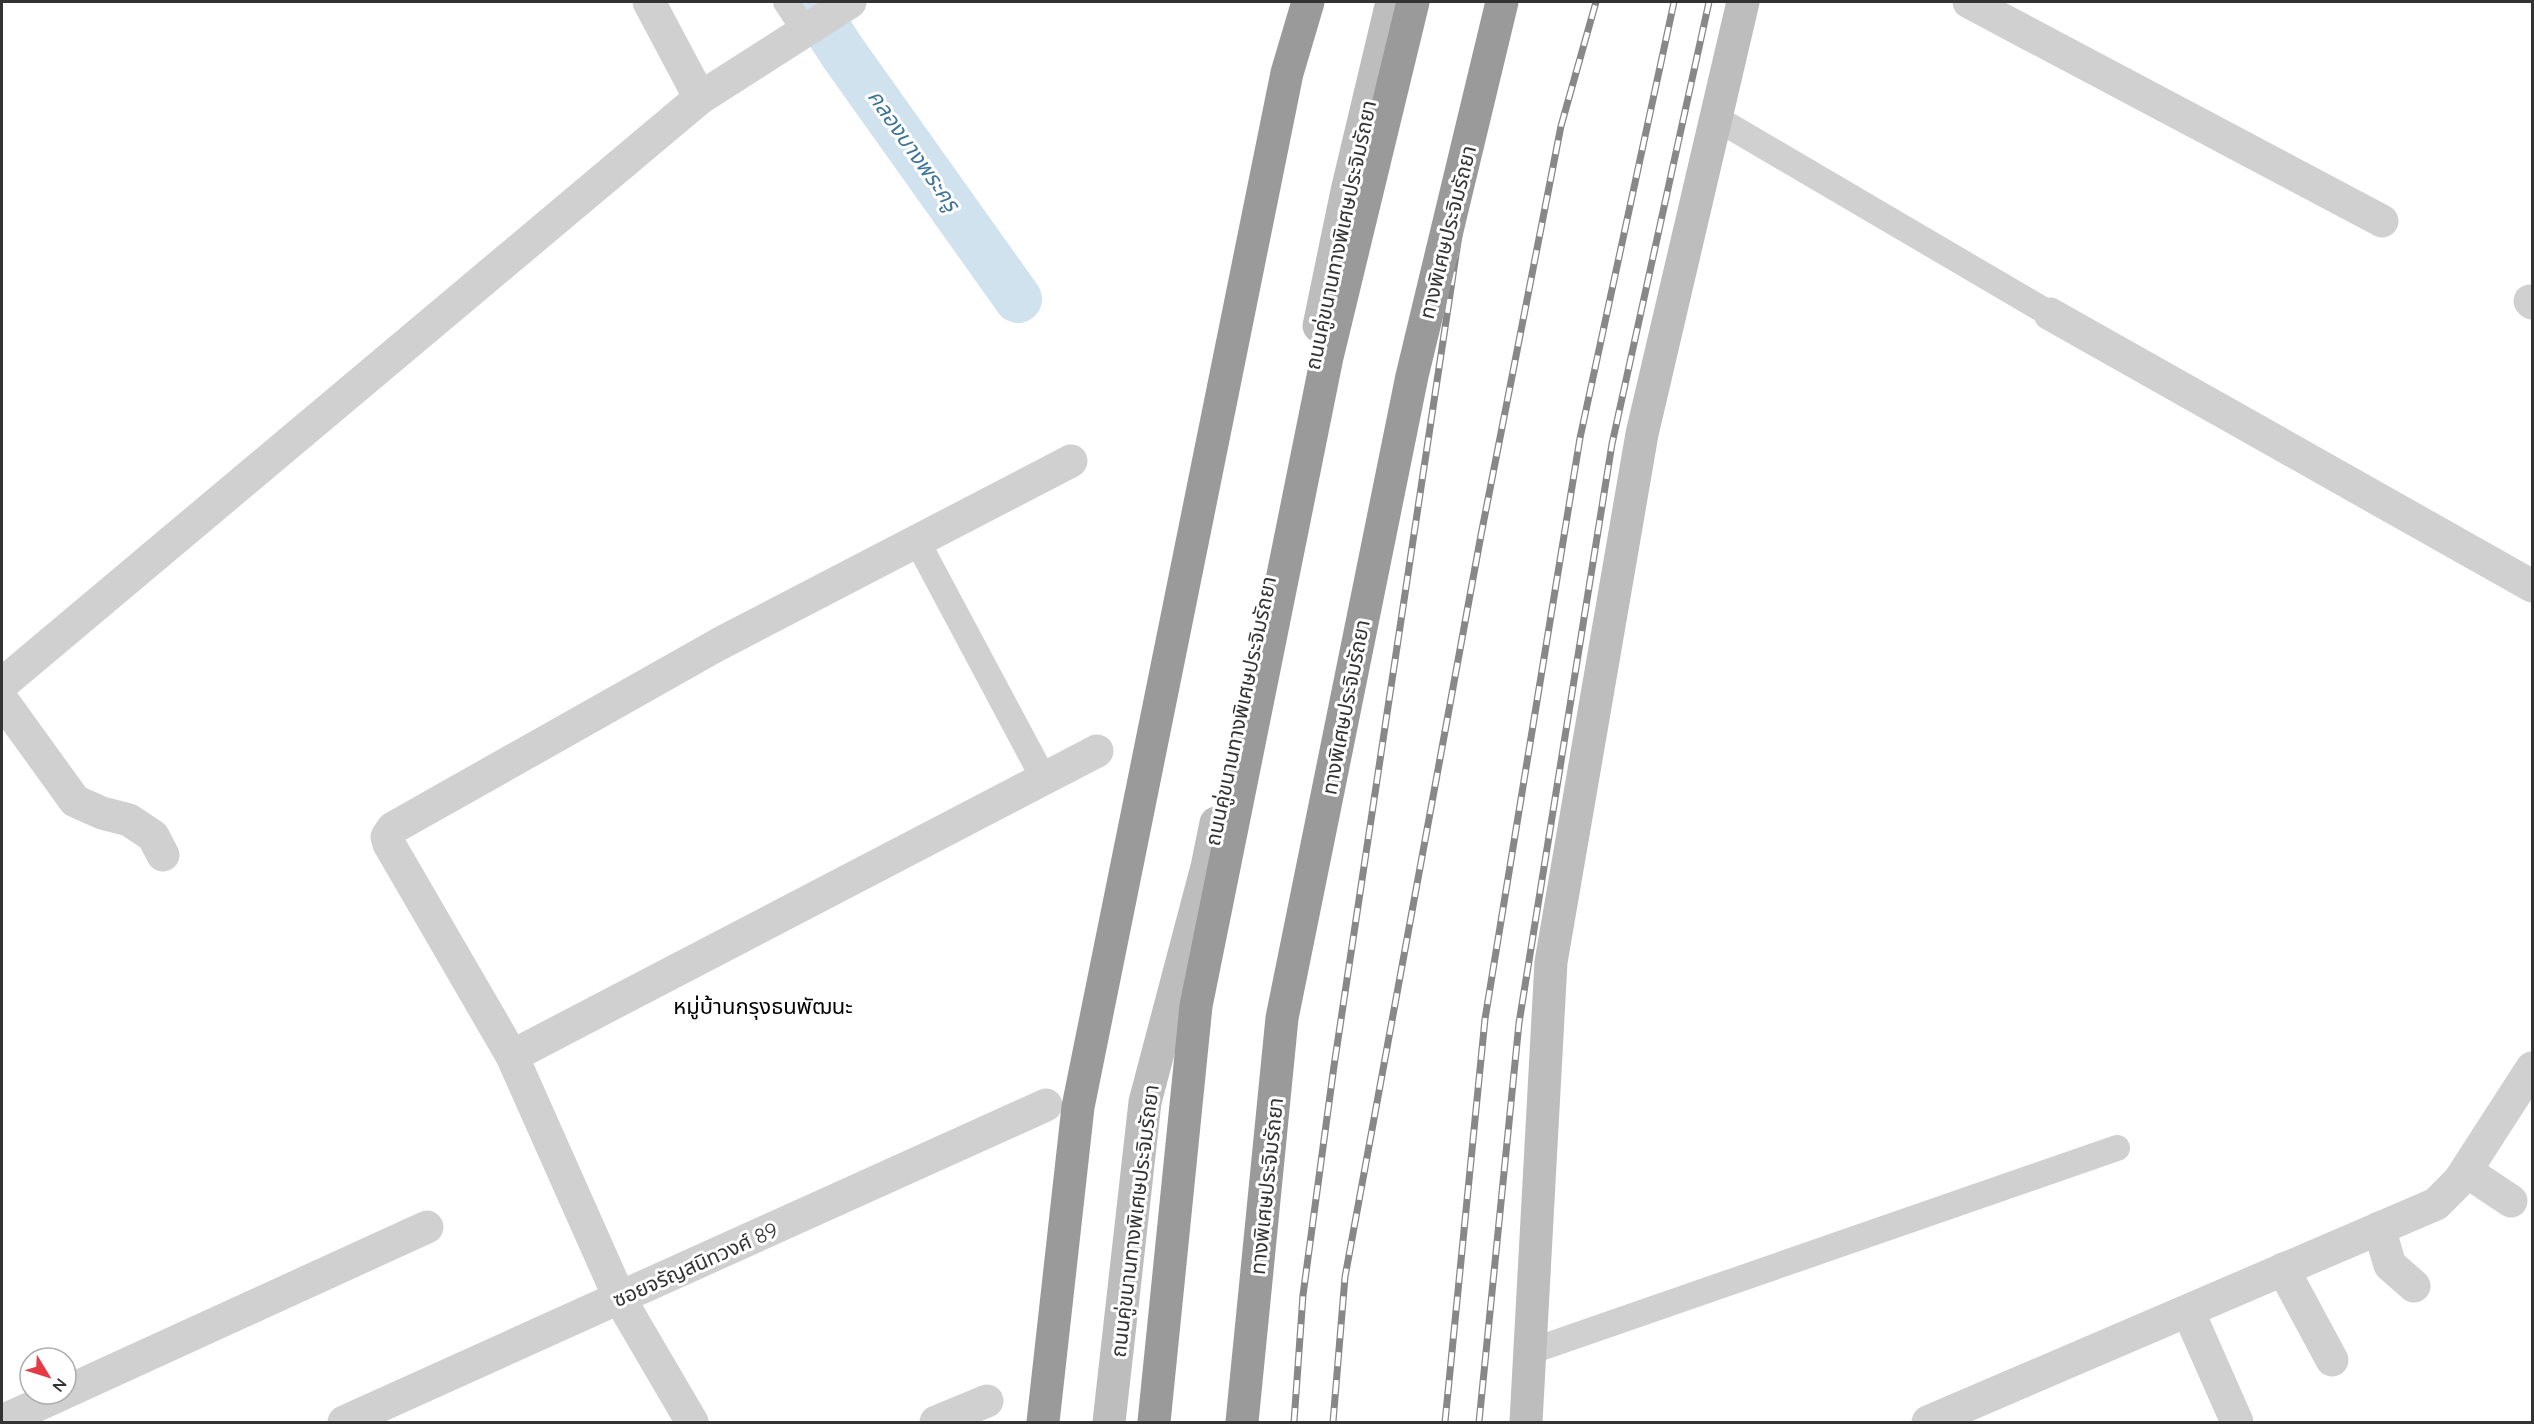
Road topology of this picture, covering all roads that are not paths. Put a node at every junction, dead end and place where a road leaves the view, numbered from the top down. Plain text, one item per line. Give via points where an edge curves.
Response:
1 (649, 2) edge
2 (786, 2) edge
3 (850, 2) edge
4 (1308, 2) edge
5 (1392, 2) edge
6 (1413, 2) edge
7 (1502, 2) edge
8 (1743, 2) edge
9 (1969, 2) edge
10 (805, 31) junction
11 (700, 98) junction
12 (1716, 118) junction
13 (2382, 221) dead end
14 (2050, 314) joint
15 (1071, 461) dead end
16 (917, 541) junction
17 (2532, 586) edge
18 (2, 684) edge
19 (2, 700) edge
20 (1097, 751) dead end
21 (1044, 779) junction
22 (163, 855) dead end
23 (512, 1056) junction
24 (2532, 1068) edge
25 (1046, 1105) dead end
26 (2117, 1148) dead end
27 (2466, 1171) junction
28 (2511, 1201) dead end
29 (427, 1227) dead end
30 (2379, 1228) junction
31 (2283, 1269) junction
32 (2414, 1286) dead end
33 (620, 1299) junction
34 (2188, 1311) junction
35 (1529, 1352) junction
36 (2332, 1360) dead end
37 (78, 1387) edge
38 (987, 1401) dead end
39 (36, 1406) edge
40 (2, 1422) edge
41 (344, 1422) edge
42 (692, 1422) edge
43 (936, 1422) edge
44 (1043, 1422) edge
45 (1109, 1422) edge
46 (1154, 1422) edge
47 (1242, 1422) edge
48 (1526, 1422) edge
49 (1928, 1422) edge
50 (2237, 1422) edge

1 - 11 street
2 - 10 lane
3 - 10 street
4 - 44 highway via 1287,73 1078,1107
5 - 45 main road, ถนนคู่ขนานทางพิเศษประจิมรัถยา via 1347,190 1207,867 1145,1102
6 - 46 highway via 1327,357 1197,1006
7 - 47 highway, ทางพิเศษประจิมรัถยา, bridge via 1412,376 1282,1018
8 - 12 main road
9 - 13 street
10 - 11 street
11 - 18 street
12 - 14 lane
12 - 35 main road via 1642,434 1551,962
14 - 17 street
15 - 16 street
16 - 21 lane
16 - 23 street via 718,644 393,828 387,837 389,844
19 - 22 street via 75,801 129,820 153,836
20 - 21 street
21 - 23 street
23 - 33 street
24 - 27 street
25 - 33 street, ซอยจรัญสนิทวงศ์ 89
26 - 35 lane
27 - 28 street
27 - 30 street via 2436,1204
29 - 37 street
30 - 31 street
30 - 32 street via 2390,1265
31 - 34 street
31 - 36 street
33 - 41 street, ซอยจรัญสนิทวงศ์ 89
33 - 42 street
34 - 49 street
34 - 50 street
35 - 48 main road
38 - 43 street
39 - 40 street

